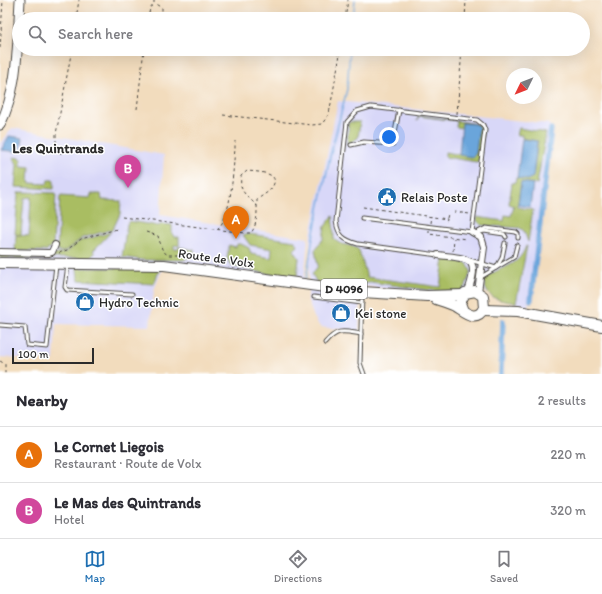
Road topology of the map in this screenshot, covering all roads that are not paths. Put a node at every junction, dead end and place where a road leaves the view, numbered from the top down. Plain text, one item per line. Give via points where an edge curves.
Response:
1 (20, 0) edge
2 (19, 12) edge
3 (16, 56) edge
4 (399, 110) junction
5 (0, 125) edge
6 (351, 145) dead end
7 (362, 218) dead end
8 (474, 233) junction
9 (506, 237) dead end
10 (518, 238) dead end
11 (505, 244) dead end
12 (517, 245) dead end
13 (55, 246) dead end
14 (0, 252) edge
15 (438, 255) joint
16 (466, 259) junction
17 (0, 263) edge
18 (56, 263) junction
19 (68, 263) junction
20 (483, 264) junction
21 (496, 268) junction
22 (481, 277) junction
23 (362, 292) junction
24 (132, 294) dead end
25 (473, 294) junction
26 (427, 296) junction
27 (314, 297) dead end
28 (362, 303) junction
29 (483, 310) junction
30 (463, 311) junction
31 (518, 311) junction
32 (0, 326) edge
33 (602, 326) edge
34 (361, 334) junction
35 (325, 343) dead end
36 (364, 374) edge

1 - 2 main road
3 - 5 main road via 13,86
4 - 6 lane via 393,144 364,142
4 - 8 lane via 477,120 484,128
4 - 15 lane via 363,108 353,114 346,124 337,229 344,239 371,246
7 - 8 lane
8 - 9 lane via 484,231 504,234
8 - 10 lane via 486,228 516,232
8 - 20 street via 481,237 484,244
11 - 21 lane via 502,258
12 - 21 lane via 514,257
13 - 14 street via 52,252
15 - 16 street
16 - 20 lane
16 - 25 street via 473,266
17 - 18 main road, Route de Volx / D 4096
18 - 19 main road, Route de Volx / D 4096
18 - 32 lane via 47,347 27,345 24,327
19 - 23 main road, Route de Volx / D 4096 via 164,264
19 - 24 lane via 67,290
20 - 21 lane
20 - 22 street
21 - 22 lane
22 - 25 street
23 - 26 main road, Route de Volx / D 4096
23 - 28 lane
25 - 26 main road, Route de Volx / D 4096
25 - 29 main road
25 - 30 main road via 460,303
25 - 31 main road, Route de Volx / D 4096
26 - 30 main road, Route de Volx / D 4096
27 - 28 lane
28 - 34 lane
29 - 30 main road, Route de Volx via 473,316
29 - 31 main road, Route de Volx / D 4096
31 - 33 main road, Route de Volx / D 4096
34 - 35 lane via 340,331
34 - 36 lane via 360,363

